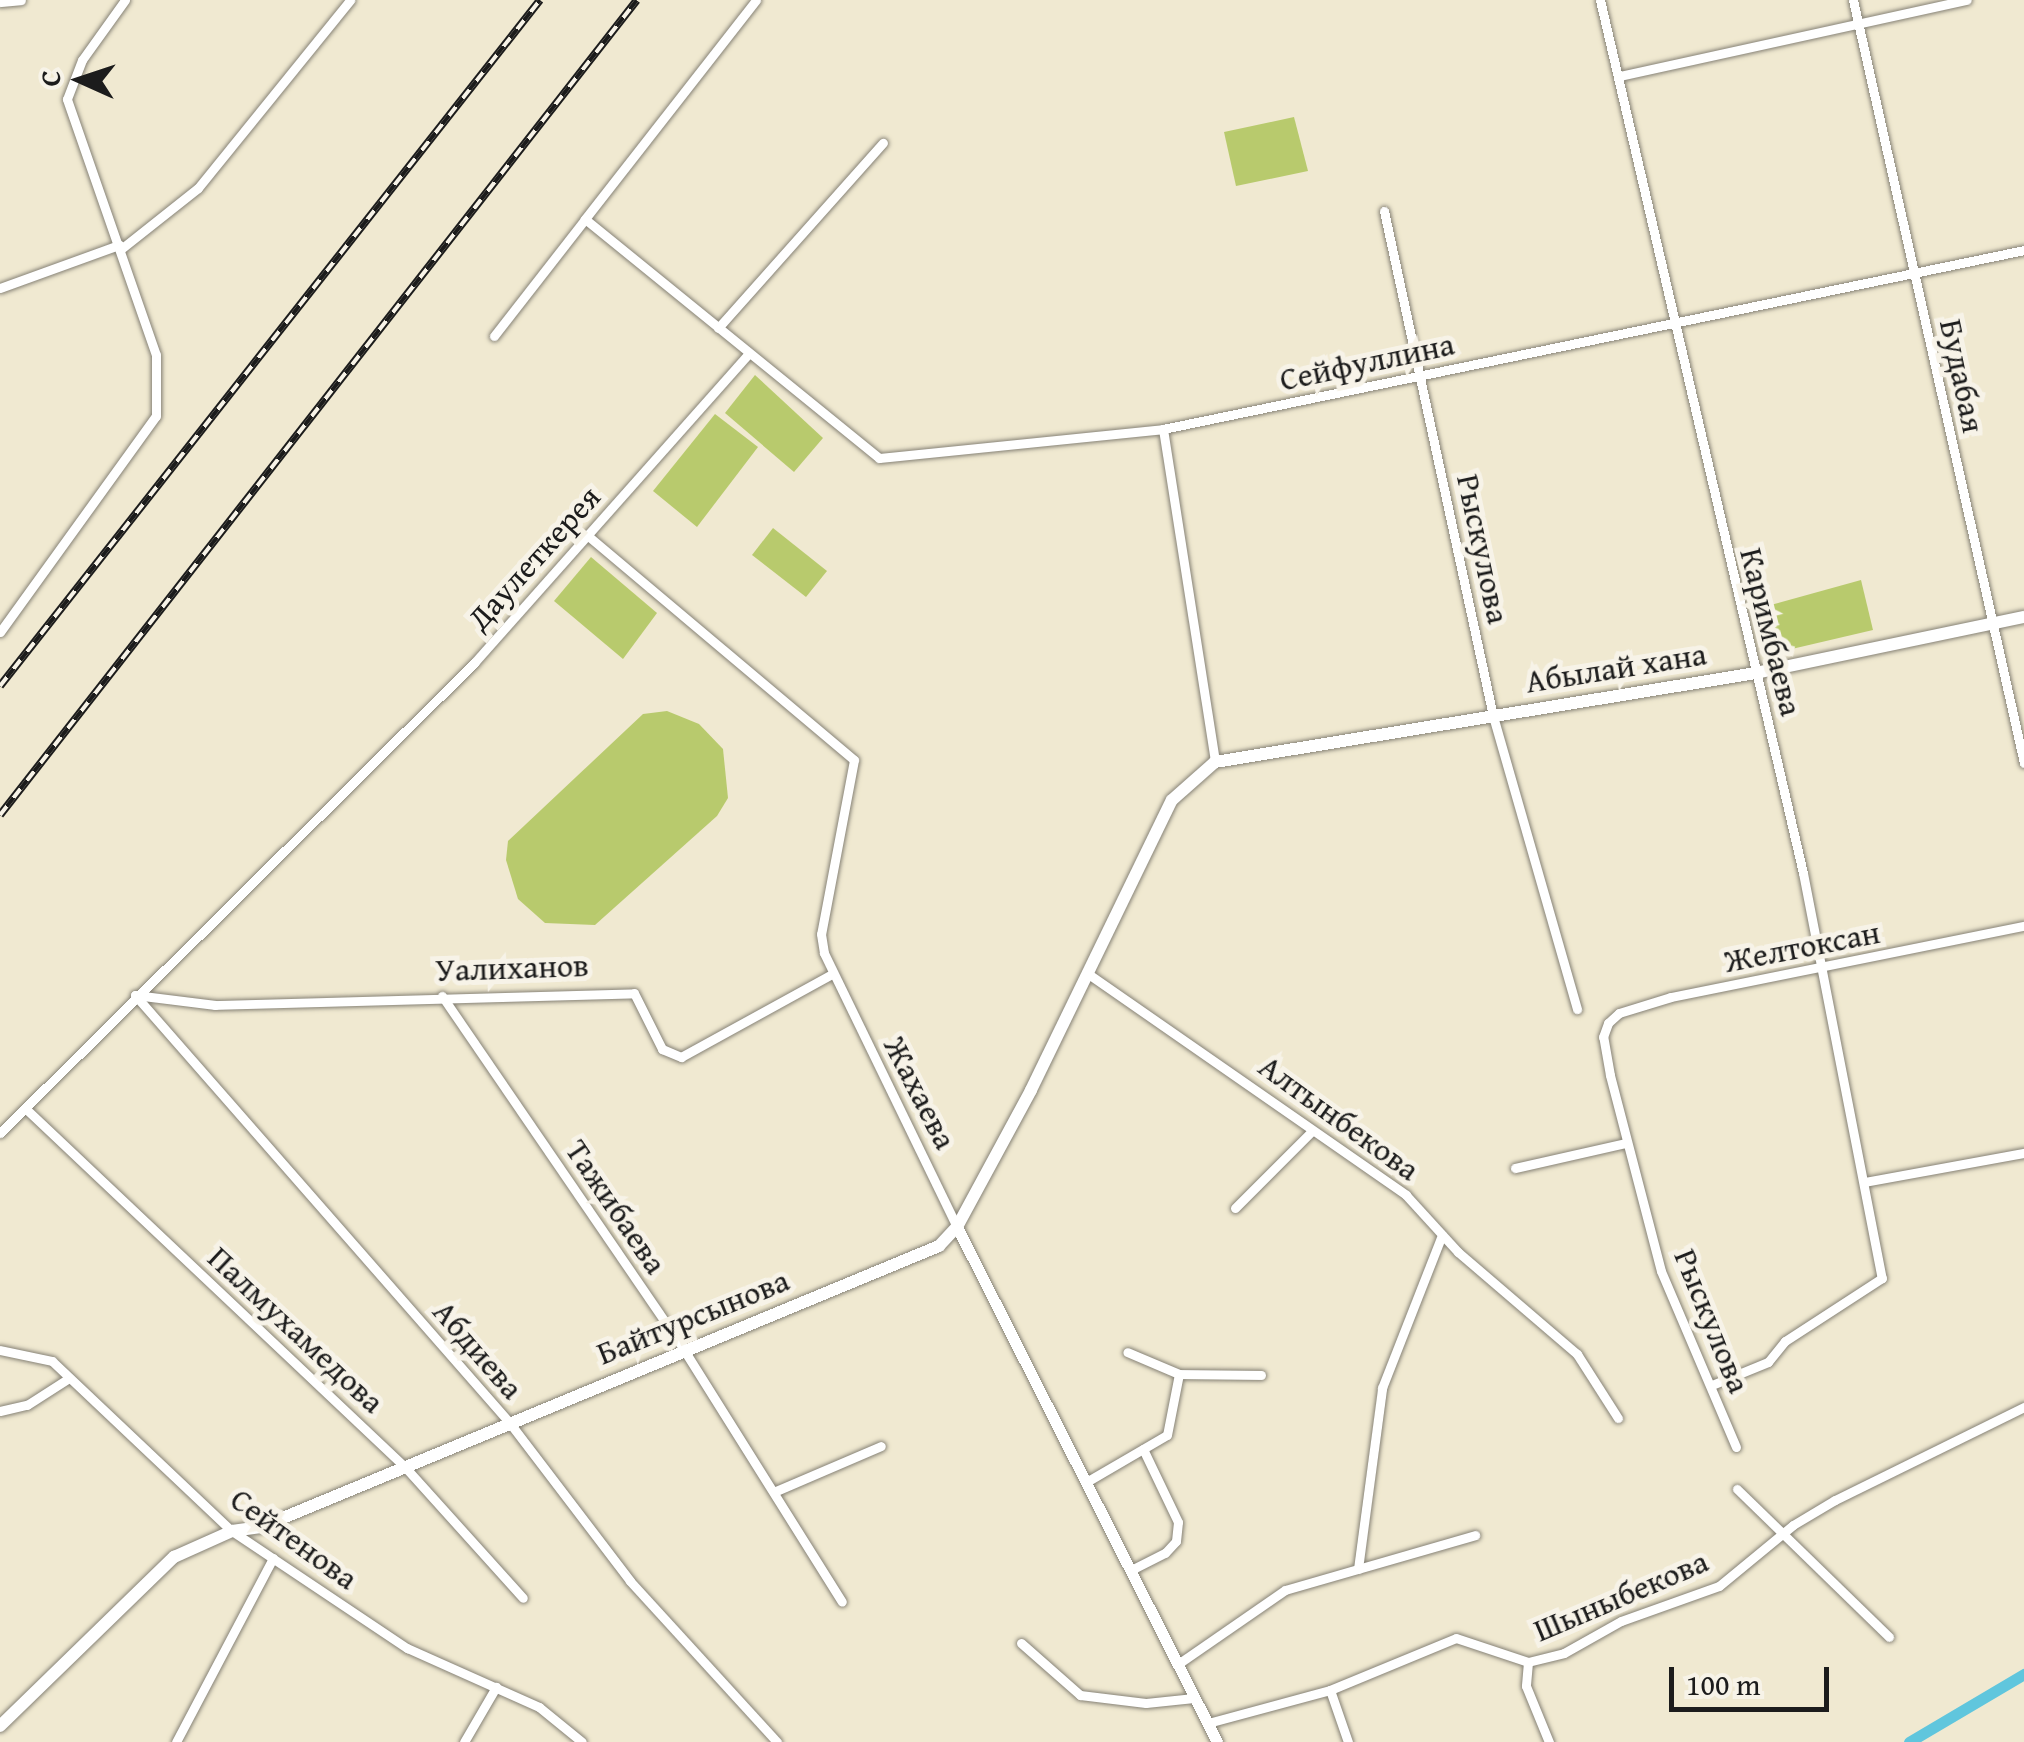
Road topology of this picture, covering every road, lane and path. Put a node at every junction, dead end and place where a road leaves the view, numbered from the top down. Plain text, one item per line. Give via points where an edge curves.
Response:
1 (13, 0) edge
2 (22, 0) edge
3 (125, 0) edge
4 (350, 0) edge
5 (756, 0) edge
6 (1600, 0) edge
7 (1853, 0) edge
8 (1967, 0) edge
9 (0, 2) edge
10 (1858, 22) junction
11 (1620, 76) junction
12 (883, 144) dead end
13 (1384, 211) dead end
14 (584, 219) junction
15 (120, 248) junction
16 (2024, 250) edge
17 (1914, 274) junction
18 (0, 288) edge
19 (1671, 324) junction
20 (718, 328) junction
21 (494, 336) dead end
22 (749, 353) junction
23 (1417, 377) junction
24 (1163, 429) junction
25 (587, 535) junction
26 (2024, 616) edge
27 (1991, 624) junction
28 (0, 632) edge
29 (1756, 674) junction
30 (1493, 716) junction
31 (1215, 762) junction
32 (2024, 762) edge
33 (2024, 926) edge
34 (1817, 970) junction
35 (1087, 973) junction
36 (832, 974) junction
37 (136, 995) junction
38 (442, 996) junction
39 (1577, 1009) dead end
40 (1603, 1037) joint
41 (25, 1108) junction
42 (1312, 1131) junction
43 (0, 1134) edge
44 (1626, 1143) junction
45 (2024, 1153) edge
46 (1515, 1168) dead end
47 (1864, 1182) junction
48 (1234, 1208) dead end
49 (957, 1228) junction
50 (1442, 1235) junction
51 (0, 1350) edge
52 (684, 1350) junction
53 (1126, 1352) dead end
54 (1179, 1374) junction
55 (1261, 1374) dead end
56 (69, 1378) junction
57 (1712, 1385) junction
58 (2024, 1407) edge
59 (0, 1411) edge
60 (1618, 1418) dead end
61 (509, 1422) junction
62 (880, 1446) dead end
63 (1736, 1447) dead end
64 (1143, 1449) junction
65 (404, 1467) junction
66 (1088, 1481) junction
67 (1737, 1489) dead end
68 (776, 1491) junction
69 (232, 1530) junction
70 (1782, 1534) junction
71 (1476, 1535) dead end
72 (273, 1558) junction
73 (1133, 1569) junction
74 (1358, 1569) junction
75 (523, 1598) dead end
76 (842, 1602) dead end
77 (1889, 1637) dead end
78 (1020, 1643) dead end
79 (1182, 1662) junction
80 (1528, 1662) junction
81 (496, 1688) junction
82 (1330, 1690) junction
83 (1194, 1698) junction
84 (1208, 1723) junction
85 (0, 1726) edge
86 (176, 1742) edge
87 (464, 1742) edge
88 (582, 1742) edge
89 (777, 1742) edge
90 (1217, 1742) edge
91 (1348, 1742) edge
92 (1550, 1742) edge

1 - 2 street
1 - 9 street
3 - 15 street via 82,60 67,99
4 - 15 street via 198,188
5 - 14 street
6 - 11 street, Каримбаева
7 - 10 street, Будабая
8 - 10 street
10 - 11 street
10 - 17 street, Будабая
11 - 19 street, Каримбаева
12 - 20 street
13 - 23 street, Рыскулова
14 - 20 street
14 - 21 street
15 - 18 street
15 - 28 street via 156,356 156,416
16 - 17 street, Сейфуллина
17 - 19 street, Сейфуллина
17 - 27 street, Будабая
19 - 23 street, Сейфуллина
19 - 29 street, Каримбаева
20 - 22 street
22 - 24 street, Сейфуллина via 879,458
22 - 25 street, Даулеткерея
23 - 24 street, Сейфуллина
23 - 30 street, Рыскулова
24 - 31 street
25 - 36 street, Жахаева via 854,760 820,934
25 - 37 street, Даулеткерея via 474,663
26 - 27 main road, Абылай хана
27 - 29 main road, Абылай хана
27 - 32 street, Будабая
29 - 30 main road, Абылай хана
29 - 34 street, Каримбаева via 1803,874
30 - 31 main road, Абылай хана
30 - 39 street, Рыскулова
31 - 35 main road, Байтурсынова via 1172,800
33 - 34 street, Желтоксан
34 - 40 street, Желтоксан via 1619,1013
34 - 47 street, Каримбаева
35 - 42 street, Алтынбекова via 1142,1005
35 - 49 main road, Байтурсынова
36 - 38 street, Уалиханов via 681,1057 662,1049 634,993
36 - 49 street, Жахаева
37 - 38 street, Уалиханов via 215,1005
37 - 41 street, Даулеткерея
37 - 61 street, Абдиева
38 - 52 street, Тажибаева
40 - 44 street, Рыскулова
41 - 43 street, Даулеткерея
41 - 65 street, Палмухамедова
42 - 48 street
42 - 50 street, Алтынбекова via 1406,1195
44 - 46 street
44 - 57 street, Рыскулова via 1661,1271
45 - 47 street
47 - 57 street, Каримбаева via 1882,1278 1785,1342 1768,1362
49 - 52 main road, Байтурсынова via 938,1246
49 - 66 street, Жахаева
50 - 60 street, Алтынбекова via 1576,1354
50 - 74 street via 1382,1388
51 - 56 street, Сейтенова via 52,1362
52 - 61 main road, Байтурсынова
52 - 68 street, Тажибаева
53 - 54 street
54 - 55 street
54 - 64 street via 1168,1436
56 - 59 street via 27,1405
56 - 69 street, Сейтенова
57 - 63 street, Рыскулова
58 - 70 street, Шыныбекова via 1835,1500
61 - 65 main road, Байтурсынова
61 - 89 street, Абдиева via 630,1582
62 - 68 street
64 - 66 street
64 - 73 street via 1178,1522 1176,1541 1165,1553
65 - 69 main road, Байтурсынова via 261,1527
65 - 75 street, Палмухамедова
66 - 73 street, Жахаева
67 - 70 street
68 - 76 street, Тажибаева
69 - 72 street, Сейтенова
69 - 85 main road, Байтурсынова via 174,1557
70 - 77 street
70 - 80 street, Шыныбекова via 1719,1586
71 - 74 street
72 - 81 street, Сейтенова via 407,1648
72 - 86 street
73 - 79 street, Жахаева
74 - 79 street via 1285,1590
78 - 83 street via 1080,1695 1146,1703
79 - 83 street, Жахаева
80 - 82 street, Шыныбекова via 1456,1638
80 - 92 street via 1526,1686
81 - 87 street
81 - 88 street, Сейтенова via 539,1707
82 - 84 street, Шыныбекова
82 - 91 street
83 - 84 street, Жахаева
84 - 90 street, Жахаева

